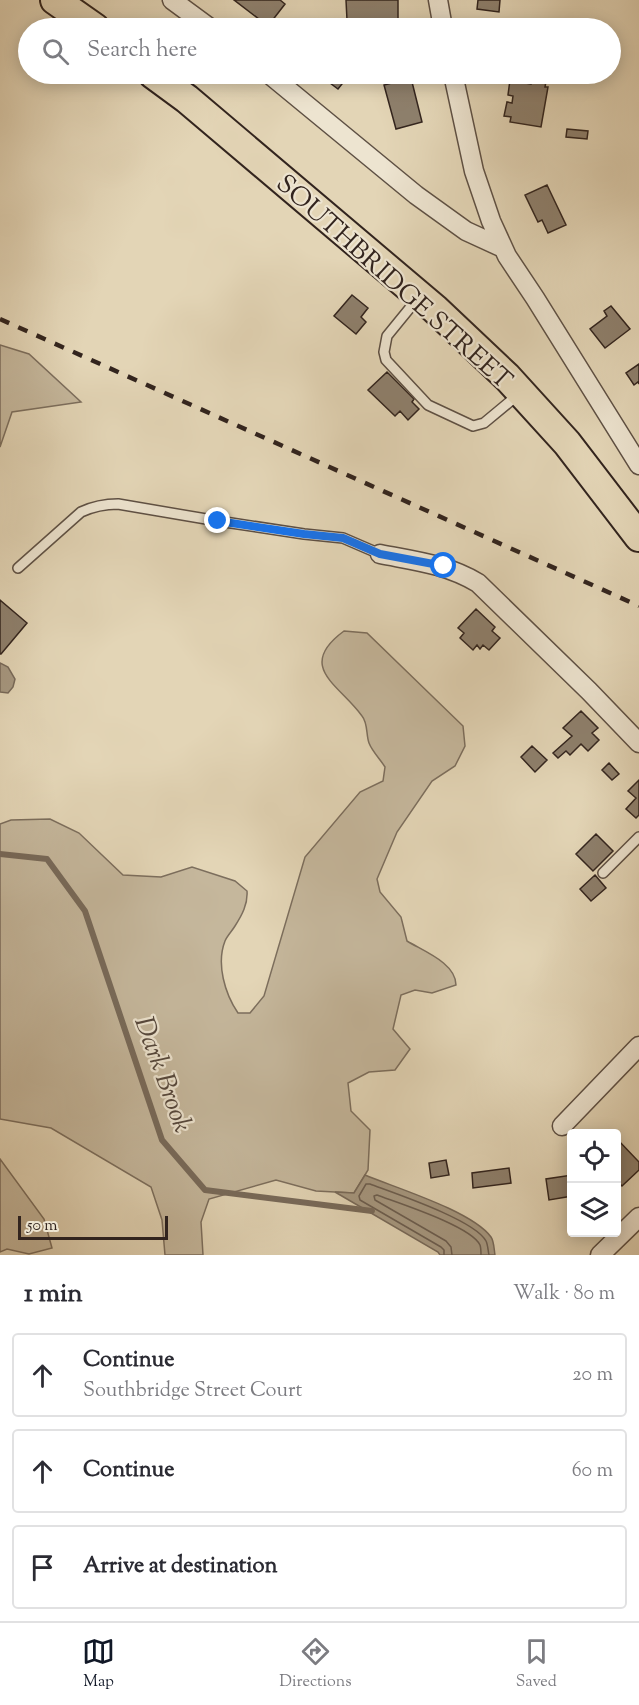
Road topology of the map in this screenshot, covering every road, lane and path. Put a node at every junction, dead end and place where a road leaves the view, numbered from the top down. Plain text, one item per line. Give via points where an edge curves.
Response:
1 (55, 0) edge
2 (172, 0) edge
3 (438, 0) edge
4 (81, 18) edge
5 (196, 18) edge
6 (441, 18) edge
7 (166, 84) edge
8 (281, 84) edge
9 (455, 84) edge
10 (502, 248) junction
11 (420, 296) junction
12 (521, 393) junction
13 (639, 465) edge
14 (639, 537) edge
15 (380, 554) joint
16 (18, 568) dead end
17 (639, 744) edge
18 (639, 837) edge
19 (603, 873) dead end
20 (639, 1046) edge
21 (562, 1126) dead end
22 (639, 1217) edge
23 (600, 1255) edge

1 - 4 main road
2 - 5 street
3 - 6 street
7 - 11 main road, SOUTHBRIDGE STREET
8 - 10 street via 416,195 466,231
9 - 10 street via 470,156
10 - 13 street
11 - 12 main road, SOUTHBRIDGE STREET
11 - 12 lane via 387,336 384,352 386,360 428,405 474,426 484,423
12 - 14 main road, SOUTHBRIDGE STREET via 567,443
15 - 16 lane via 343,538 105,504 81,512
15 - 17 street via 444,566 478,583
18 - 19 lane
20 - 21 street
22 - 23 street

